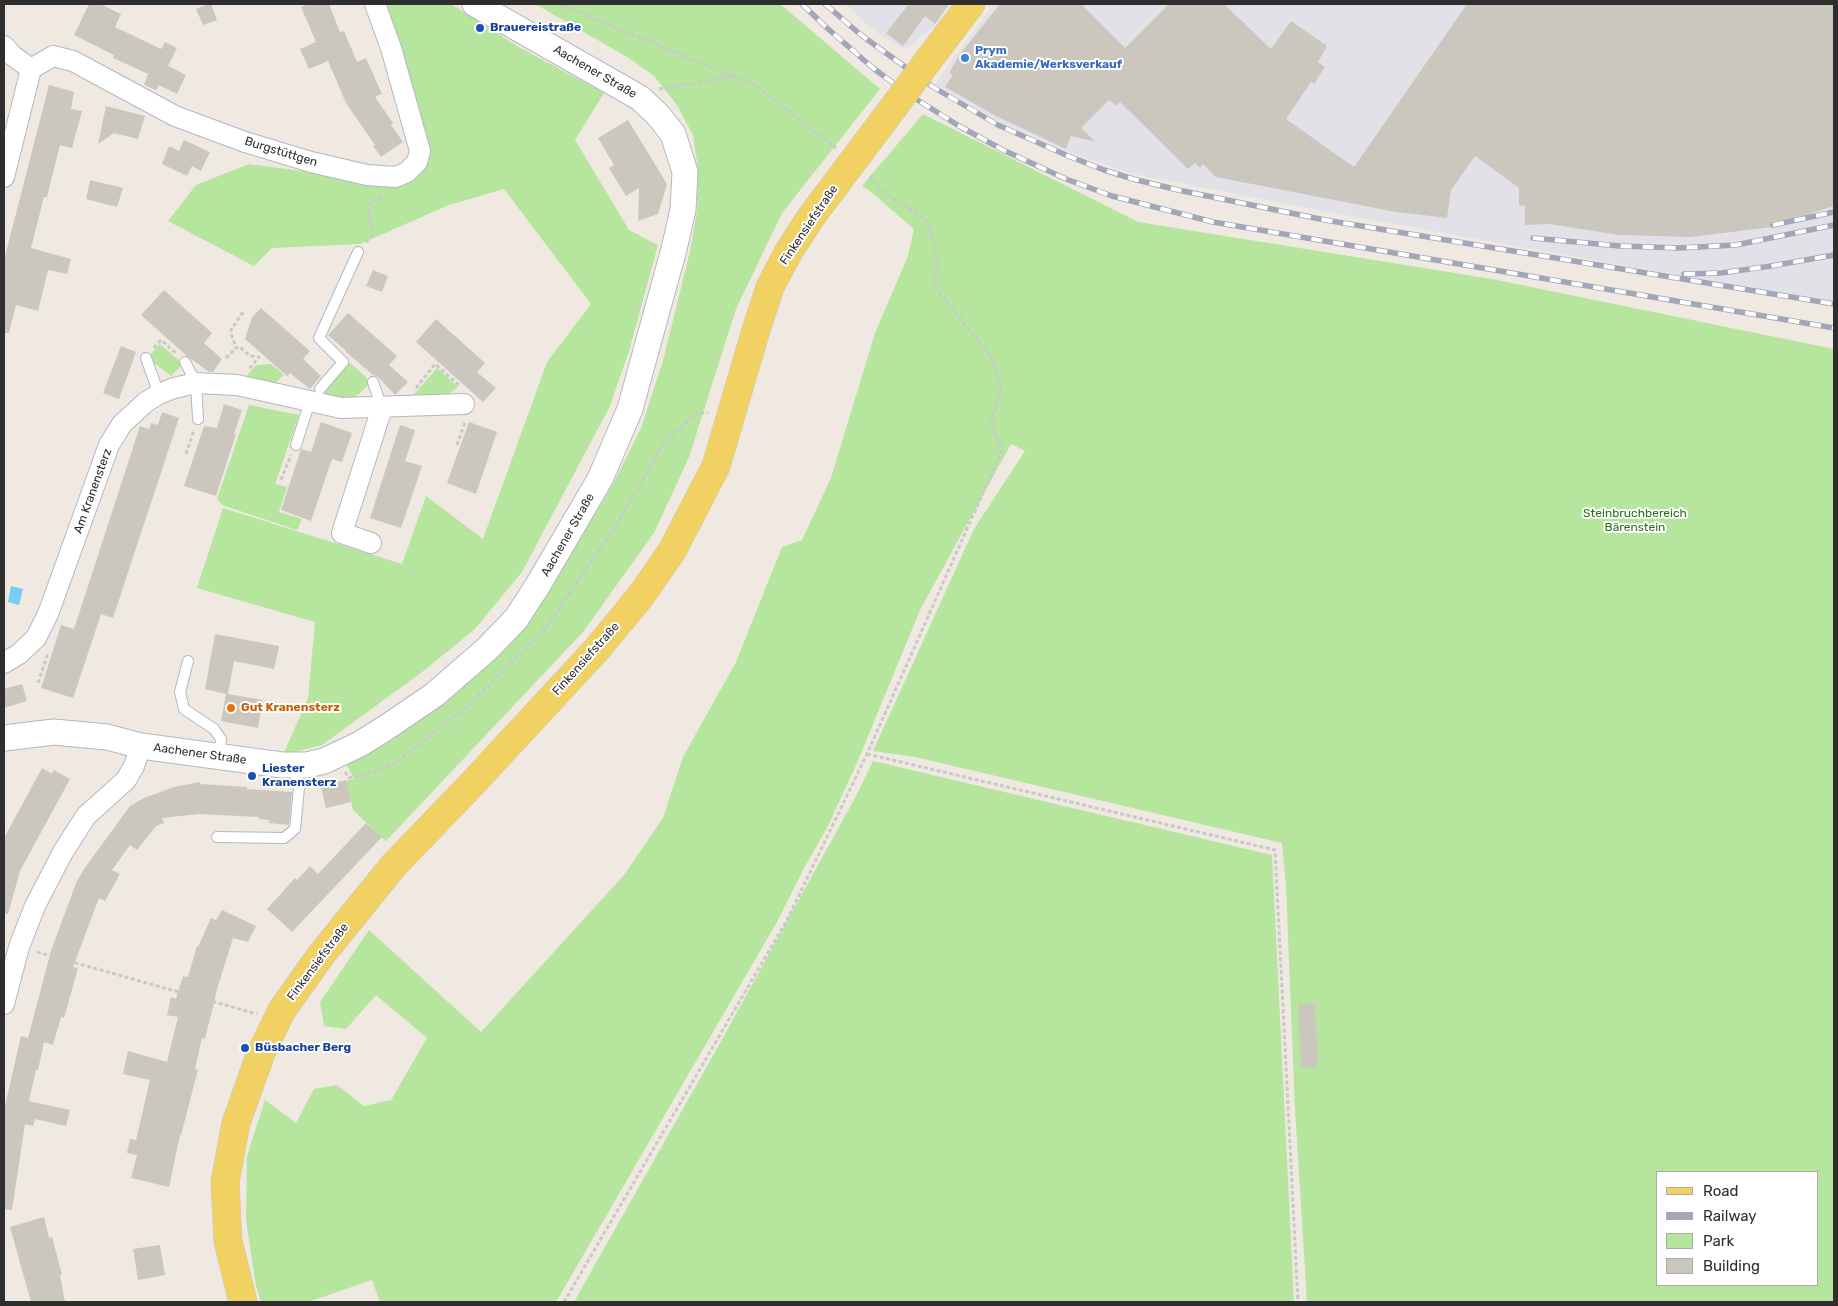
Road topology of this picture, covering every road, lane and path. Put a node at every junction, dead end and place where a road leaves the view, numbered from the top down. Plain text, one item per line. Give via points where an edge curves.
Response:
1 (375, 4) edge
2 (475, 4) edge
3 (559, 4) edge
4 (971, 4) edge
5 (4, 46) edge
6 (31, 69) junction
7 (733, 77) junction
8 (662, 88) dead end
9 (854, 160) junction
10 (4, 176) edge
11 (384, 196) dead end
12 (366, 243) dead end
13 (358, 252) dead end
14 (243, 312) dead end
15 (236, 348) junction
16 (146, 358) joint
17 (226, 358) dead end
18 (184, 361) joint
19 (245, 374) dead end
20 (373, 382) dead end
21 (196, 383) junction
22 (458, 384) dead end
23 (413, 391) dead end
24 (159, 394) junction
25 (315, 395) junction
26 (464, 404) dead end
27 (382, 408) junction
28 (716, 412) dead end
29 (198, 419) joint
30 (296, 444) joint
31 (186, 454) dead end
32 (281, 480) dead end
33 (622, 517) dead end
34 (371, 543) dead end
35 (188, 661) dead end
36 (4, 663) edge
37 (4, 738) edge
38 (141, 746) junction
39 (413, 750) dead end
40 (867, 754) junction
41 (219, 756) junction
42 (295, 765) junction
43 (349, 778) dead end
44 (217, 836) dead end
45 (44, 954) dead end
46 (4, 1004) edge
47 (278, 1020) junction
48 (243, 1302) edge
49 (564, 1302) edge
50 (1298, 1302) edge

1 - 6 street, Burgstüttgen via 420,151 418,162 407,172 396,176 367,175 245,142 175,116 73,61 54,56
2 - 42 street, Aachener Straße via 640,98 658,115 673,134 685,172 683,210 630,409 604,470 516,619 434,695 388,727 338,756
3 - 7 path
4 - 9 main road, Finkensiefstraße, bridge
5 - 6 street
6 - 10 street
7 - 8 path
7 - 9 path via 756,86
9 - 40 path via 882,191 928,221 938,264 933,284 991,357 1002,387 991,424 1002,450
9 - 47 main road, Finkensiefstraße via 793,244 770,287 716,466 672,551 640,597 597,649 394,865 321,955
11 - 12 path via 368,206 372,230
13 - 25 lane via 319,338 343,362
14 - 15 path via 231,330
15 - 17 path
15 - 19 path via 259,357
16 - 18 path via 162,340
16 - 24 lane
18 - 21 lane
20 - 27 lane
21 - 24 street, Am Kranensterz
21 - 25 street, Am Kranensterz
21 - 29 lane
22 - 23 path via 436,364
24 - 36 street, Am Kranensterz via 122,424 109,445 48,614 36,638
25 - 27 street, Am Kranensterz via 342,408
25 - 30 lane
26 - 27 street, Am Kranensterz
27 - 34 street via 342,533
28 - 33 path via 696,413 663,444
29 - 31 path
30 - 32 path
35 - 41 lane via 180,692 184,709 214,729 221,739
37 - 38 street, Aachener Straße via 54,732 107,737
38 - 41 street, Aachener Straße
38 - 46 street via 126,780 86,816 63,852 35,906 19,947
39 - 43 path via 383,769
40 - 49 path via 787,920
40 - 50 path via 1275,850
41 - 42 street, Aachener Straße
42 - 44 lane via 299,788 295,829 284,838
45 - 47 path
47 - 48 main road, Finkensiefstraße via 261,1053 236,1124 225,1182 228,1241

